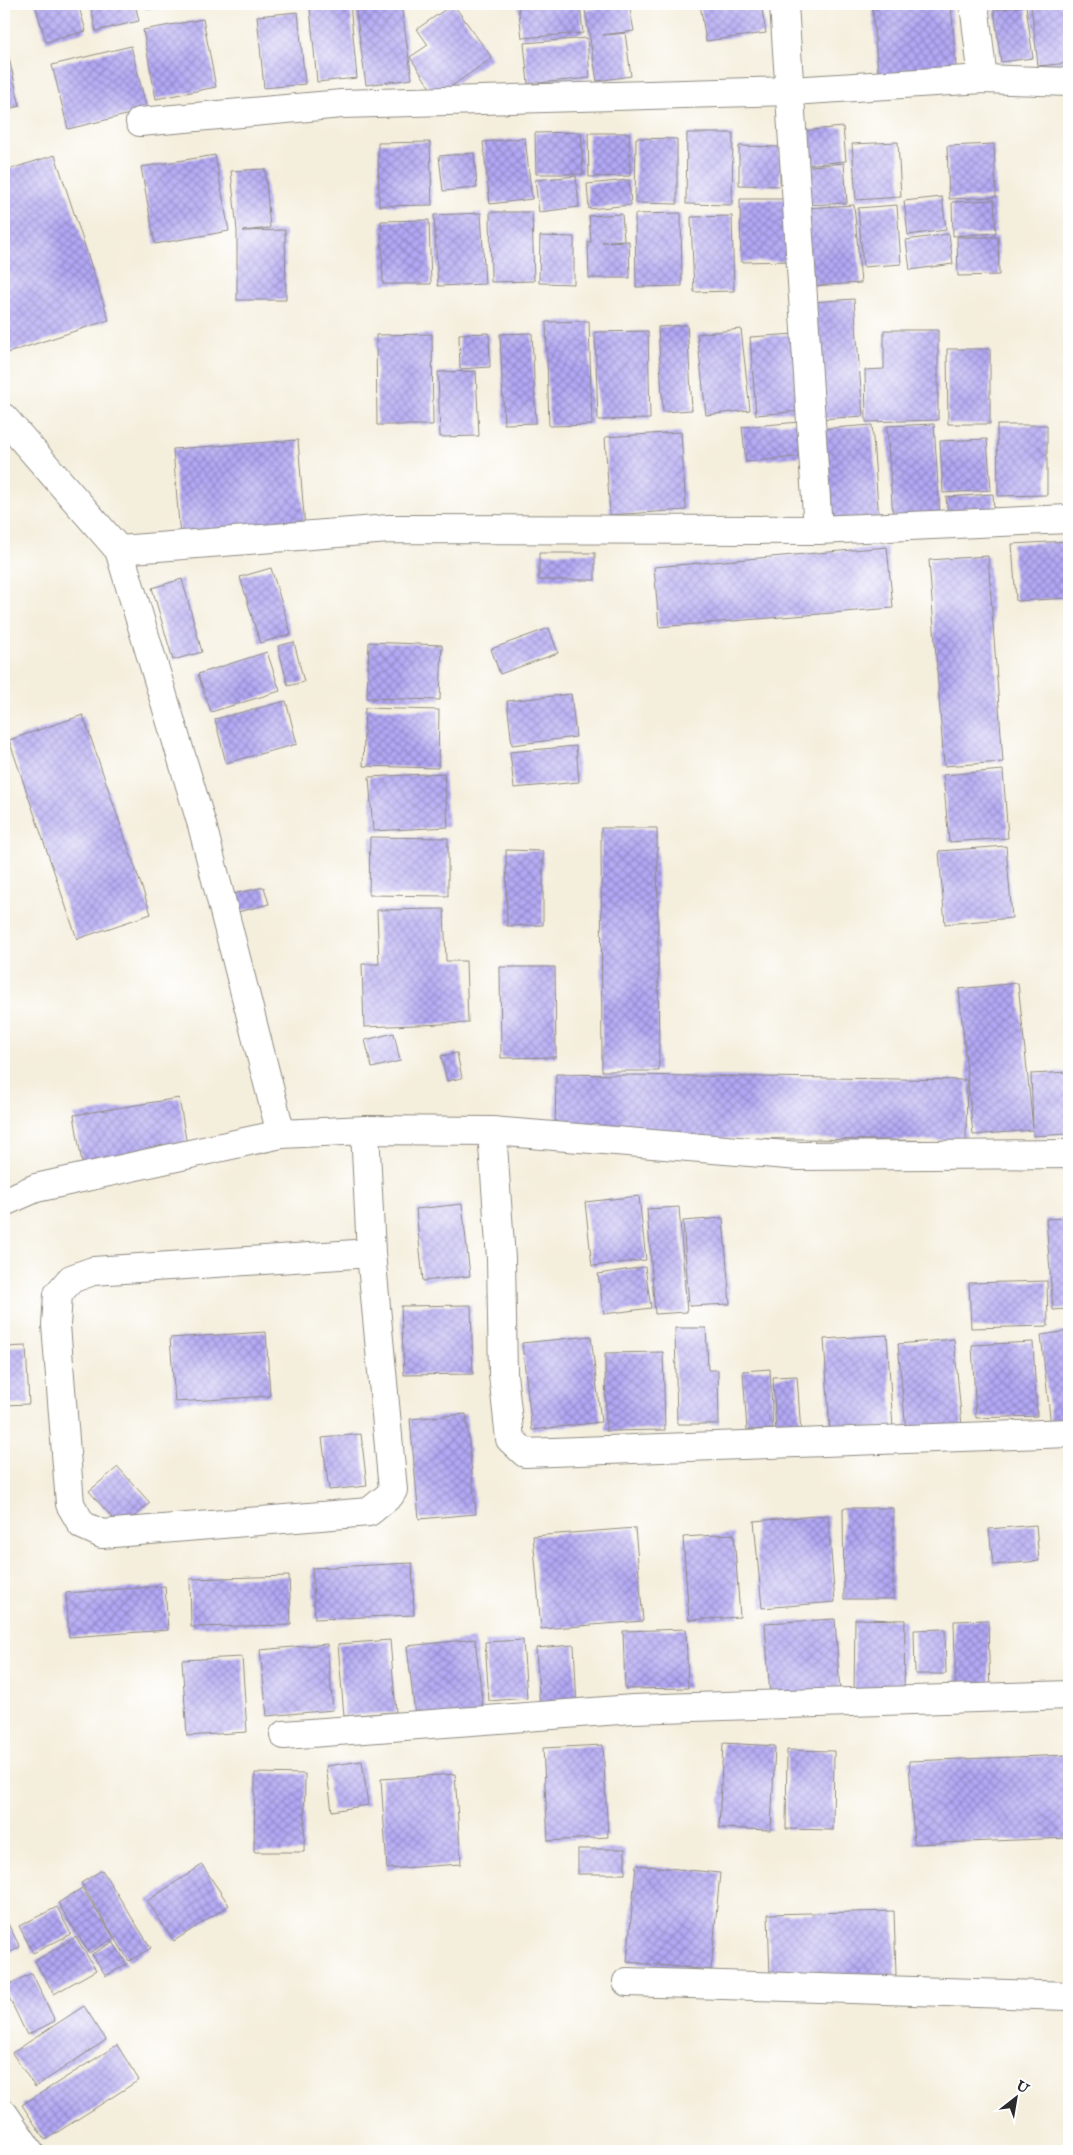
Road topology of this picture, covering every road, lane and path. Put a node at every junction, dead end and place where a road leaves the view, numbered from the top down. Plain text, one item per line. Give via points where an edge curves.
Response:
1 (784, 4) edge
2 (974, 4) edge
3 (983, 79) junction
4 (1069, 82) edge
5 (791, 92) junction
6 (140, 122) dead end
7 (4, 418) edge
8 (1069, 519) edge
9 (818, 530) junction
10 (119, 550) junction
11 (365, 1130) junction
12 (492, 1131) junction
13 (281, 1134) junction
14 (1069, 1154) edge
15 (4, 1202) edge
16 (371, 1252) junction
17 (1069, 1433) edge
18 (1069, 1695) edge
19 (284, 1735) dead end
20 (628, 1982) dead end
21 (1069, 1996) edge
22 (4, 2114) edge
23 (29, 2151) edge

1 - 5 street
2 - 3 street
3 - 4 street
3 - 5 street
5 - 6 street via 342,104
5 - 9 street
7 - 10 street
8 - 9 street
9 - 10 street via 389,529
10 - 13 street via 202,825
11 - 12 street
11 - 13 street
11 - 16 street
12 - 14 street via 799,1156
12 - 17 street via 501,1259 503,1374 510,1439 526,1453
13 - 15 street via 36,1188
16 - 16 street via 393,1490 390,1495 369,1512 102,1534 82,1525 70,1504 56,1325 58,1294 71,1279 93,1271
18 - 19 street via 633,1709
20 - 21 street
22 - 23 street

